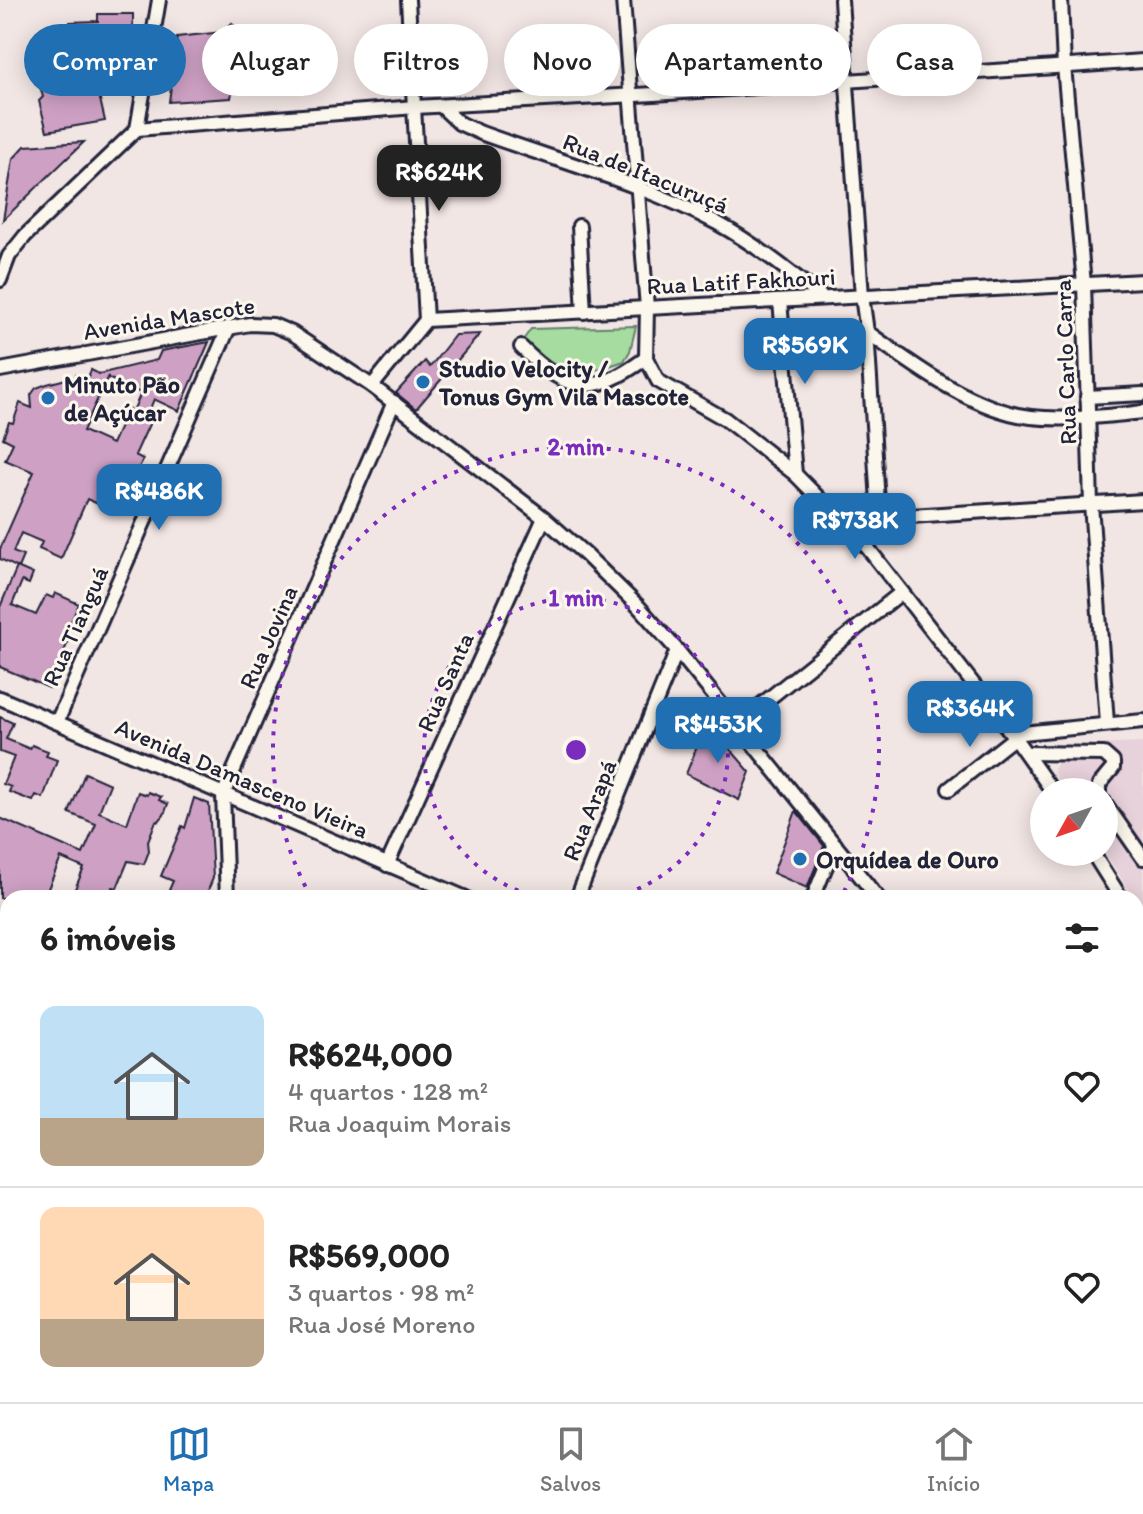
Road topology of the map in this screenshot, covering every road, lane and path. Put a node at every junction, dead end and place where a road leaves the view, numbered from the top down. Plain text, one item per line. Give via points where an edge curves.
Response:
1 (159, 0) edge
2 (408, 0) edge
3 (623, 0) edge
4 (841, 0) edge
5 (1061, 0) edge
6 (843, 24) edge
7 (1143, 61) edge
8 (1064, 66) junction
9 (851, 82) edge
10 (636, 95) edge
11 (628, 96) junction
12 (848, 96) edge
13 (415, 107) junction
14 (442, 107) junction
15 (137, 129) junction
16 (638, 189) junction
17 (579, 226) dead end
18 (1, 273) edge
19 (1143, 281) edge
20 (1084, 284) junction
21 (862, 296) junction
22 (823, 298) junction
23 (780, 301) junction
24 (647, 308) junction
25 (584, 312) junction
26 (426, 320) junction
27 (229, 327) junction
28 (867, 332) junction
29 (521, 347) dead end
30 (646, 358) junction
31 (0, 370) edge
32 (372, 386) junction
33 (1143, 394) edge
34 (1087, 397) junction
35 (394, 402) junction
36 (1143, 412) edge
37 (1090, 418) junction
38 (795, 474) junction
39 (1143, 501) edge
40 (1091, 504) junction
41 (544, 518) junction
42 (879, 518) junction
43 (867, 547) junction
44 (902, 592) junction
45 (677, 650) junction
46 (0, 698) edge
47 (1143, 721) edge
48 (57, 722) junction
49 (1107, 723) junction
50 (737, 724) junction
51 (1014, 736) junction
52 (1026, 753) junction
53 (1043, 778) edge
54 (1105, 778) edge
55 (949, 789) dead end
56 (223, 795) junction
57 (1118, 822) edge
58 (835, 844) junction
59 (1143, 858) edge
60 (387, 865) junction
61 (1101, 866) edge
62 (227, 890) edge
63 (447, 890) edge
64 (580, 890) edge
65 (816, 890) edge
66 (872, 890) edge
67 (1116, 890) edge

1 - 15 street
2 - 13 street
3 - 11 street
4 - 6 street
5 - 8 street, Rua Carlo Carra
7 - 8 street
8 - 9 street
8 - 20 street, Rua Carlo Carra
10 - 11 street
11 - 14 street
11 - 16 street
12 - 21 street
13 - 14 street
13 - 15 street
13 - 26 street
14 - 16 street, Rua de Itacuruçá via 481,133
15 - 18 street via 25,236
16 - 22 street, Rua de Itacuruçá via 719,224
16 - 24 street
17 - 25 street
19 - 20 street, Rua Latif Fakhouri
20 - 21 street, Rua Latif Fakhouri
20 - 34 street, Rua Carlo Carra
21 - 22 street, Rua Latif Fakhouri
21 - 28 street
22 - 23 street, Rua Latif Fakhouri
23 - 24 street, Rua Latif Fakhouri
23 - 38 street
24 - 25 street, Rua Latif Fakhouri
24 - 30 street
25 - 26 street, Rua Latif Fakhouri
26 - 32 street
27 - 31 street, Avenida Mascote
27 - 32 street, Avenida Mascote via 273,325
27 - 48 street, Rua Tianguá
28 - 37 street via 955,390 995,407 1029,417
28 - 42 street
29 - 30 street via 554,377 576,385 608,383
30 - 38 street via 658,381 725,419
32 - 35 street, Avenida Mascote
33 - 34 street
34 - 37 street, Rua Carlo Carra
35 - 41 street, Avenida Mascote
35 - 56 street, Rua Jovina
36 - 37 street
37 - 40 street, Rua Carlo Carra
38 - 43 street
39 - 40 street
40 - 42 street
40 - 49 street, Rua Carlo Carra
41 - 45 street, Avenida Mascote
41 - 60 street, Rua Santa
42 - 43 street
43 - 44 street
44 - 50 street
44 - 51 street
45 - 50 street, Avenida Mascote
45 - 64 street, Rua Arapá
46 - 48 street, Avenida Damasceno Vieira
47 - 49 street
48 - 56 street, Avenida Damasceno Vieira
49 - 51 street
50 - 58 street, Avenida Mascote
51 - 52 street
51 - 55 street
52 - 53 street
52 - 54 street via 1104,754 1113,762
56 - 60 street, Avenida Damasceno Vieira
56 - 62 street, Rua Jovina
57 - 59 street
58 - 65 street
58 - 66 street, Avenida Mascote
60 - 63 street, Avenida Damasceno Vieira
61 - 67 street

